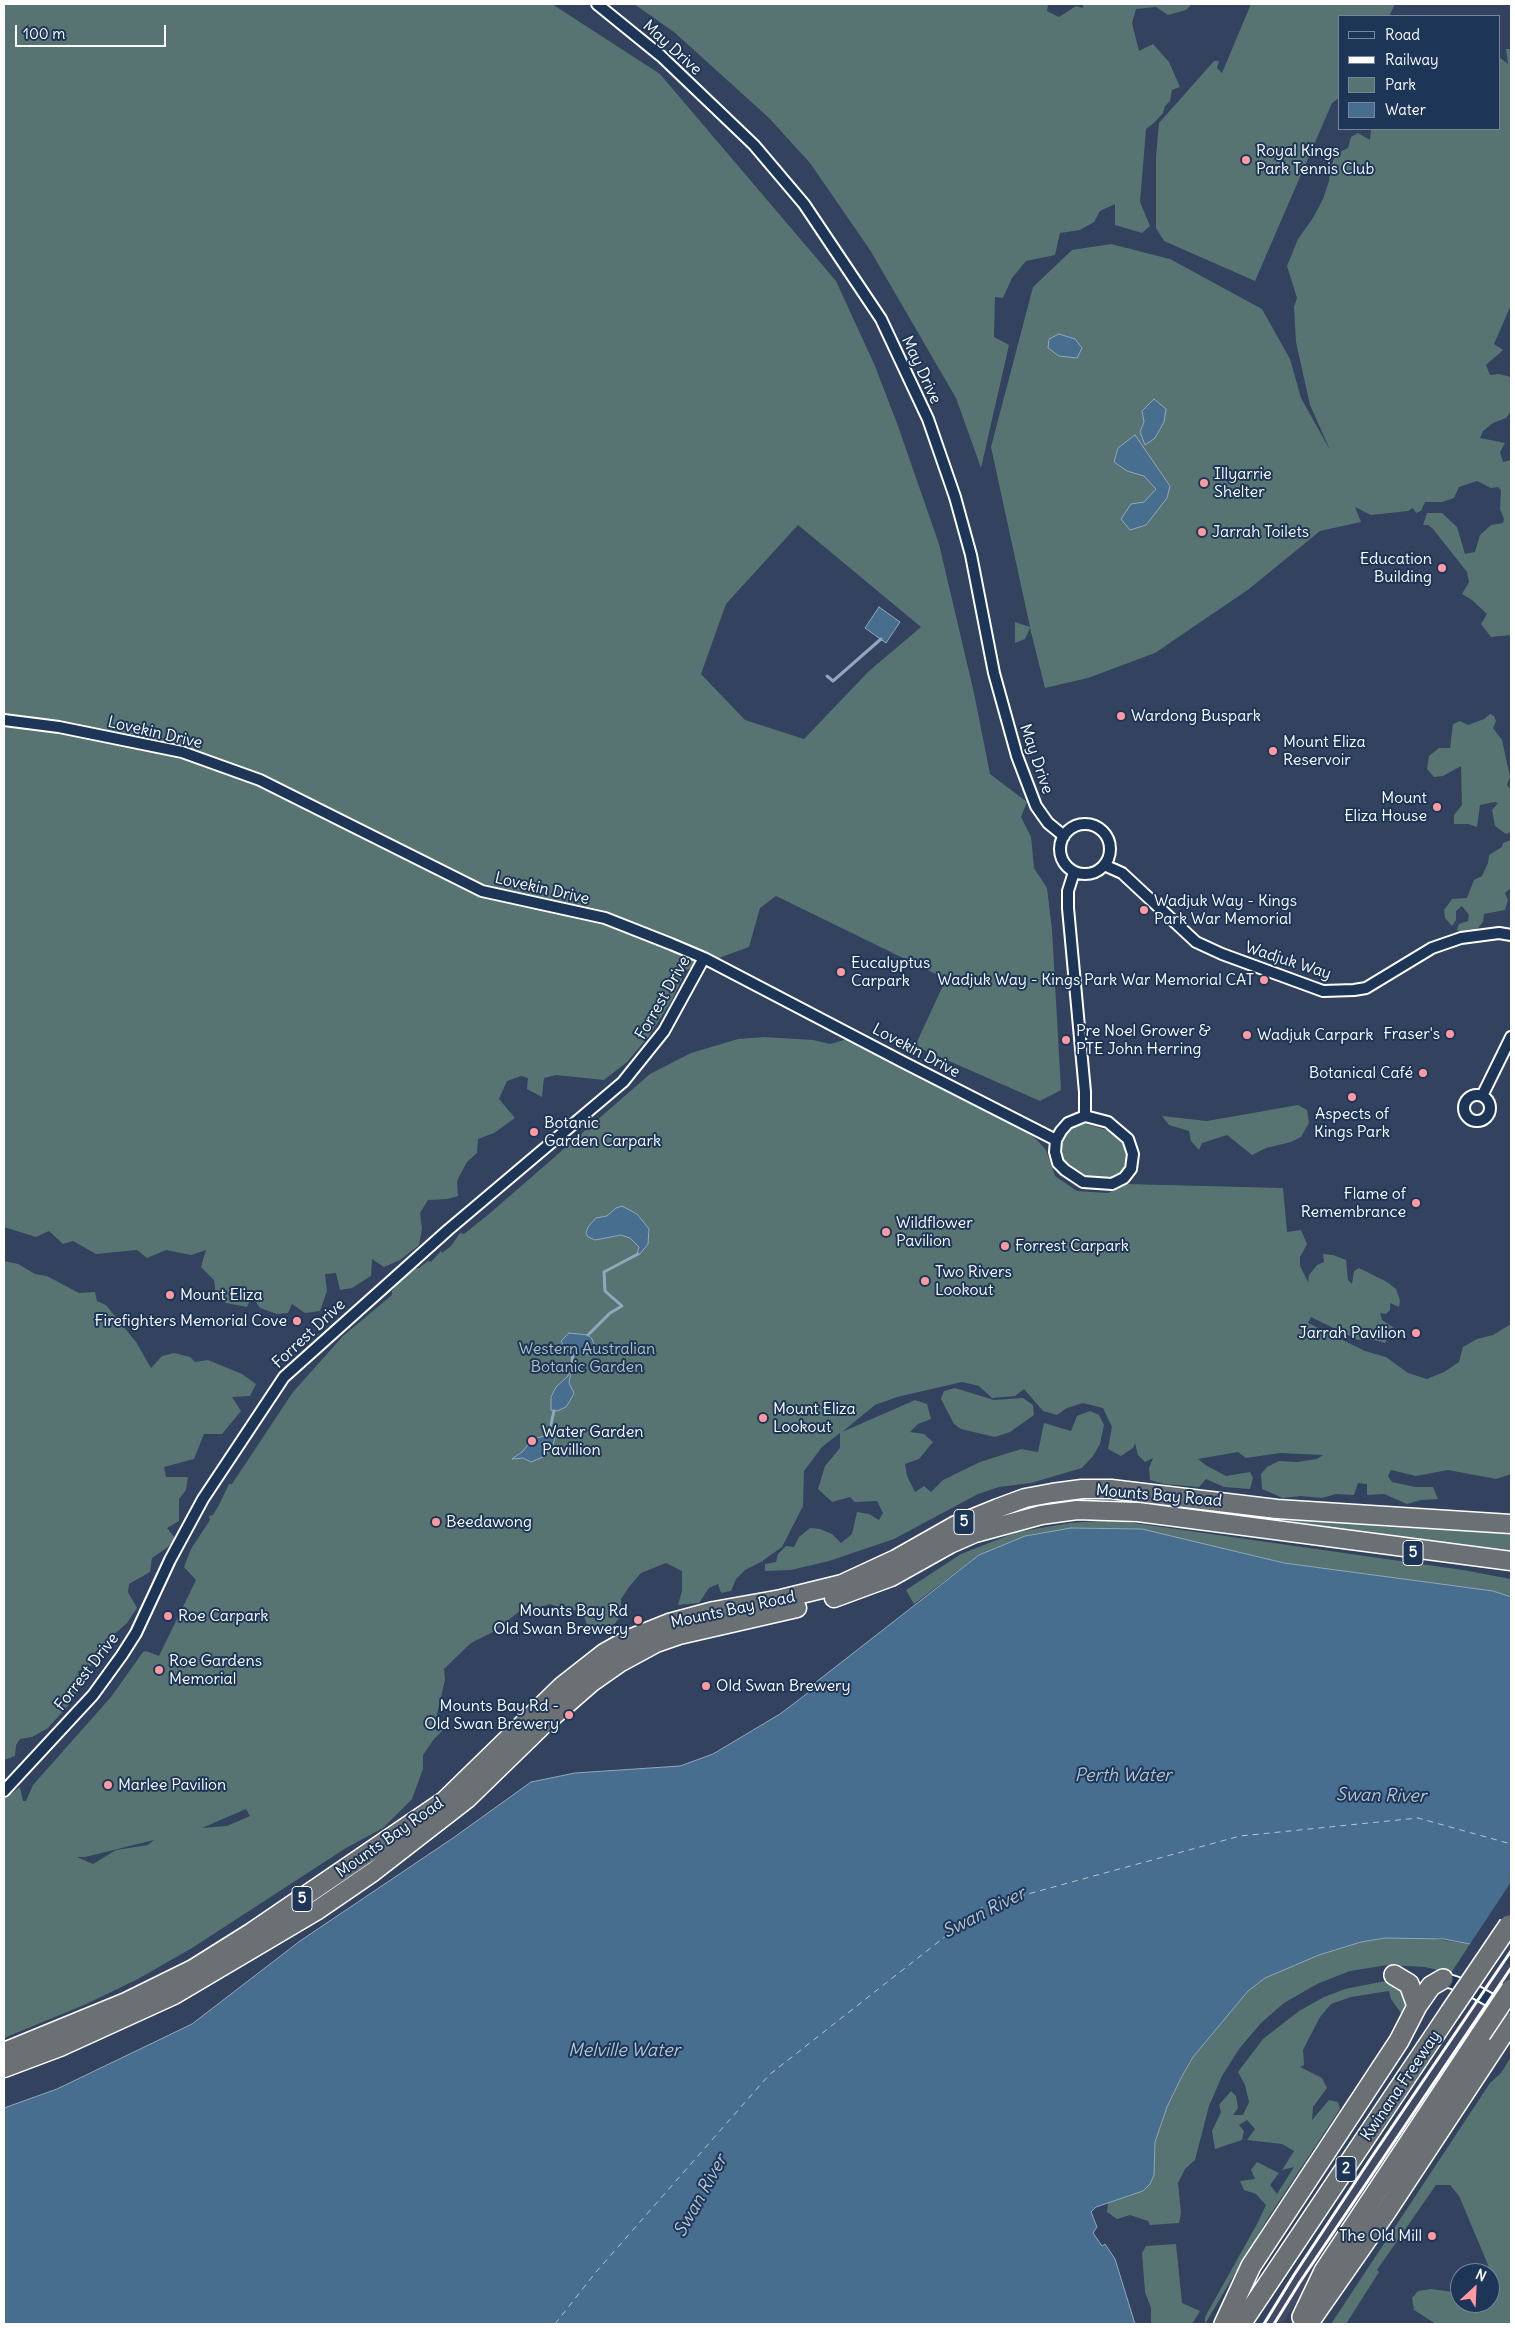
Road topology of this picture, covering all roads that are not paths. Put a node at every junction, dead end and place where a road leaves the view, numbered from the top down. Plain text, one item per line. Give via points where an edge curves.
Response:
1 (597, 4) edge
2 (4, 720) edge
3 (1064, 836) junction
4 (1104, 865) junction
5 (1074, 872) junction
6 (1511, 935) edge
7 (704, 958) junction
8 (1511, 1037) edge
9 (1482, 1096) dead end
10 (1085, 1116) junction
11 (1056, 1140) junction
12 (1511, 1523) edge
13 (1314, 1535) junction
14 (1511, 1561) edge
15 (1511, 1572) edge
16 (4, 1791) edge
17 (1511, 1922) edge
18 (1394, 1975) dead end
19 (1443, 1979) joint
20 (1511, 1989) edge
21 (1417, 2006) junction
22 (1511, 2015) edge
23 (1511, 2022) edge
24 (1489, 2039) junction
25 (4, 2052) edge
26 (4, 2068) edge
27 (1224, 2324) edge
28 (1241, 2324) edge
29 (1299, 2324) edge
30 (1308, 2324) edge

1 - 3 street, May Drive via 661,56 754,145 804,204 881,320 928,419 955,497 972,555 994,673 1017,756 1036,806 1048,823
2 - 7 street, Lovekin Drive via 59,727 182,752 260,780 482,891 605,918
3 - 4 street via 1078,825 1103,832 1110,848
3 - 5 street via 1060,852 1062,860
4 - 5 street via 1090,874
4 - 6 street, Wadjuk Way via 1122,874 1196,942 1323,991 1366,988 1432,948 1461,938
5 - 10 street via 1068,890 1068,908
7 - 11 street, Lovekin Drive
7 - 16 street, Forrest Drive via 664,1031 623,1082 284,1376 203,1499 122,1655 93,1695
8 - 9 street
10 - 11 street via 1068,1123
10 - 11 street via 1108,1122 1128,1139 1133,1154 1131,1169 1124,1178 1102,1185 1074,1178 1058,1162
12 - 25 highway, Mounts Bay Road / 5 via 1278,1508 1152,1493 1082,1489 1025,1498 956,1525 896,1559 842,1584 714,1611 669,1623 629,1639 604,1653 562,1686 444,1801 252,1932 193,1969 126,2002
13 - 14 highway, Mounts Bay Road / 5
13 - 15 highway, 5
13 - 26 highway, Mounts Bay Road / 5 via 1138,1512 1077,1510 1041,1515 975,1533 891,1577 843,1595 708,1627 656,1643 591,1683 467,1799 373,1872 316,1911 174,1995 60,2047
17 - 28 highway, Kwinana Freeway / 2, bridge
18 - 21 highway via 1409,1984
19 - 21 highway via 1431,1986
19 - 22 street via 1467,1987
20 - 24 highway, bridge
21 - 27 highway via 1399,2041 1251,2266
23 - 24 highway
24 - 29 highway via 1324,2271
24 - 30 highway via 1386,2212

